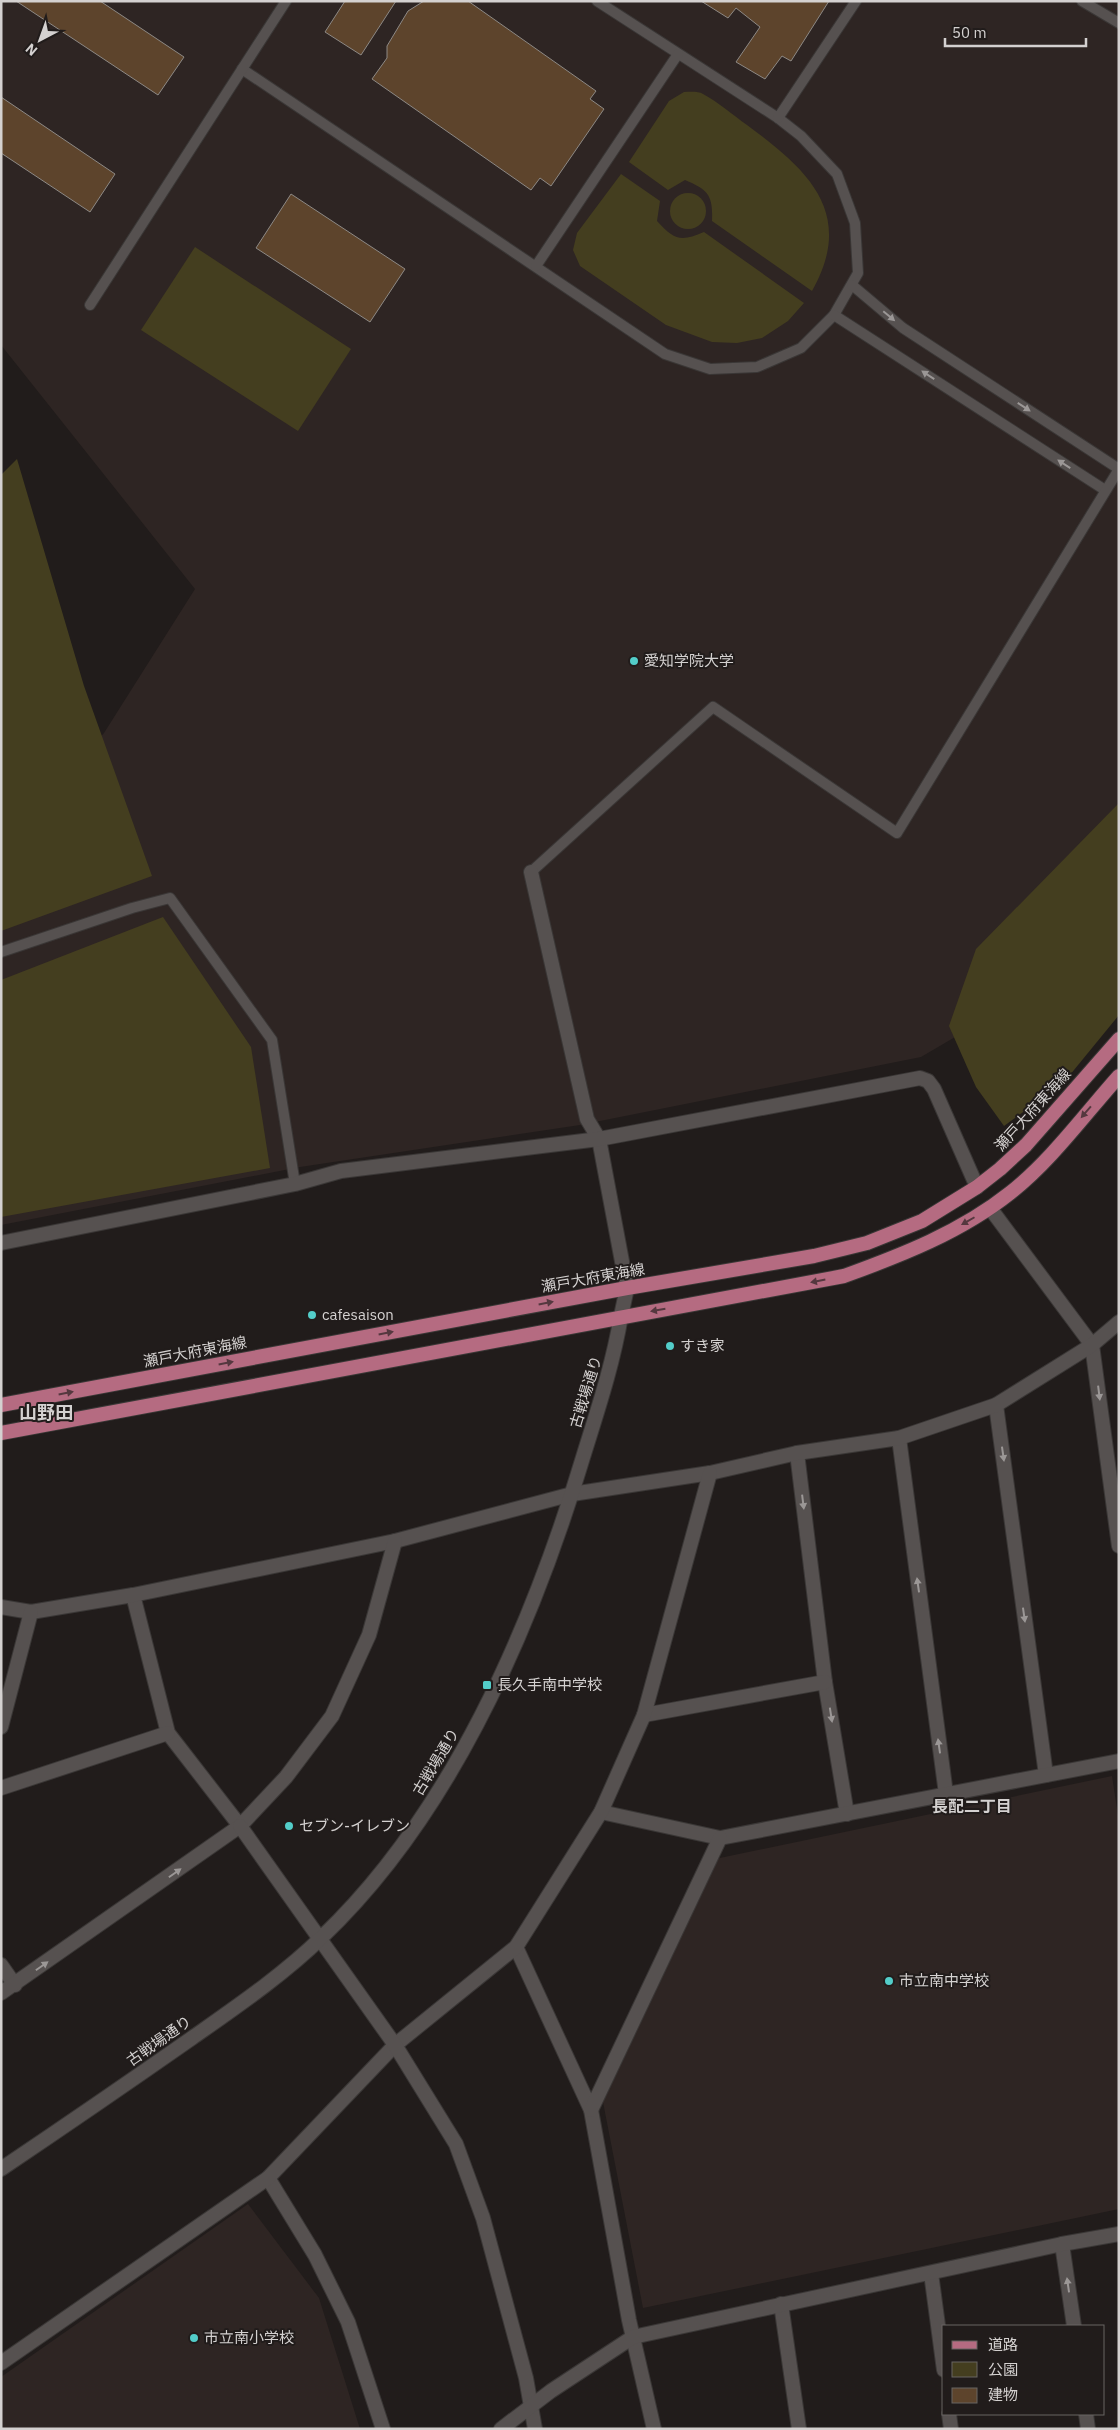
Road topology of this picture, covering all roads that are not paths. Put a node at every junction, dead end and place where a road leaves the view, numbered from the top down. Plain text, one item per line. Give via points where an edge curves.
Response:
1 (286, 1) edge
2 (598, 1) edge
3 (856, 1) edge
4 (1082, 1) edge
5 (1119, 24) edge
6 (678, 54) junction
7 (242, 69) junction
8 (778, 118) junction
9 (536, 266) junction
10 (852, 285) junction
11 (90, 305) dead end
12 (834, 314) junction
13 (1119, 469) edge
14 (1105, 490) junction
15 (531, 872) joint
16 (1, 952) edge
17 (1119, 1039) edge
18 (1119, 1076) edge
19 (599, 1139) junction
20 (295, 1184) junction
21 (977, 1187) junction
22 (990, 1208) junction
23 (1, 1243) edge
24 (627, 1288) junction
25 (621, 1316) junction
26 (1119, 1322) edge
27 (1092, 1345) junction
28 (1, 1405) edge
29 (996, 1405) junction
30 (1, 1433) edge
31 (899, 1438) junction
32 (797, 1453) junction
33 (710, 1473) junction
34 (572, 1494) junction
35 (395, 1541) junction
36 (1119, 1546) edge
37 (133, 1595) junction
38 (1, 1607) edge
39 (31, 1612) junction
40 (825, 1682) junction
41 (5, 1698) edge
42 (644, 1716) junction
43 (1, 1727) edge
44 (168, 1733) junction
45 (1119, 1761) edge
46 (1046, 1775) junction
47 (1, 1788) edge
48 (946, 1794) junction
49 (601, 1812) junction
50 (847, 1814) junction
51 (240, 1826) junction
52 (720, 1838) junction
53 (321, 1939) junction
54 (516, 1947) junction
55 (1, 1965) edge
56 (14, 1985) junction
57 (1, 1993) edge
58 (396, 2045) junction
59 (591, 2110) junction
60 (1, 2169) edge
61 (268, 2178) junction
62 (1119, 2234) edge
63 (1062, 2244) junction
64 (931, 2273) junction
65 (781, 2304) junction
66 (1074, 2325) edge
67 (633, 2337) junction
68 (942, 2355) edge
69 (1, 2363) edge
70 (530, 2408) junction
71 (950, 2415) edge
72 (1086, 2415) edge
73 (383, 2429) edge
74 (501, 2429) edge
75 (535, 2429) edge
76 (654, 2429) edge
77 (799, 2429) edge
78 (952, 2429) edge
79 (1088, 2429) edge

1 - 7 lane
2 - 6 lane
3 - 8 lane
4 - 5 lane
6 - 8 lane
6 - 9 lane
7 - 9 lane
7 - 11 lane
8 - 10 lane via 801,136 837,174 855,223 858,274
9 - 12 lane via 665,354 710,369 757,367 792,352 801,348
10 - 12 lane
10 -> 13 lane via 903,328
14 -> 12 lane
13 - 14 lane
14 - 15 lane via 897,833 713,707
15 - 19 street via 587,1119
16 - 20 lane via 170,898 272,1040
17 - 21 main road, 瀬戸大府東海線 via 1026,1145
18 -> 22 main road via 1040,1165
19 - 20 street via 341,1171
19 - 21 street via 920,1078 928,1081 934,1089
19 - 24 street
20 - 23 street
21 - 24 main road, 瀬戸大府東海線 via 922,1221 848,1248
22 -> 25 main road via 908,1253 844,1276
22 - 27 street
24 - 25 street, 古戦場通り
28 -> 24 main road, 瀬戸大府東海線
25 - 30 main road
25 - 34 street, 古戦場通り via 616,1350
26 - 27 street
27 - 29 street
27 -> 36 street
29 - 31 street
29 -> 46 street
31 - 32 street
48 -> 31 street
32 - 33 street
32 -> 40 street
33 - 34 street
33 - 42 street
34 - 35 street
34 - 53 street, 古戦場通り via 551,1557 500,1677 447,1780 370,1889
35 - 37 street
35 - 51 street via 369,1635 332,1716 286,1777
37 - 39 street
37 - 44 street
38 - 39 street
39 - 41 street
40 - 42 street
40 -> 50 street
41 - 43 street
42 - 49 street
44 - 47 street
44 - 51 street
45 - 46 street
46 - 48 street
48 - 50 street
49 - 52 street
49 - 54 street
50 - 52 street
51 - 53 street
56 -> 51 street
52 - 59 street
53 - 58 street
53 - 60 street, 古戦場通り via 218,2019
54 - 58 street
54 - 59 street
55 - 56 street
56 - 57 street
58 - 61 street
58 - 70 street via 460,2153 483,2218 526,2378
59 - 67 street
61 - 69 street
61 - 73 street via 315,2255 348,2322
62 - 63 street
63 - 64 street
66 -> 63 street
64 - 65 street
64 - 68 street
65 - 67 street
65 - 77 street
67 - 70 street
67 - 76 street
70 - 74 street
70 - 75 street
71 - 78 street
72 - 79 street

